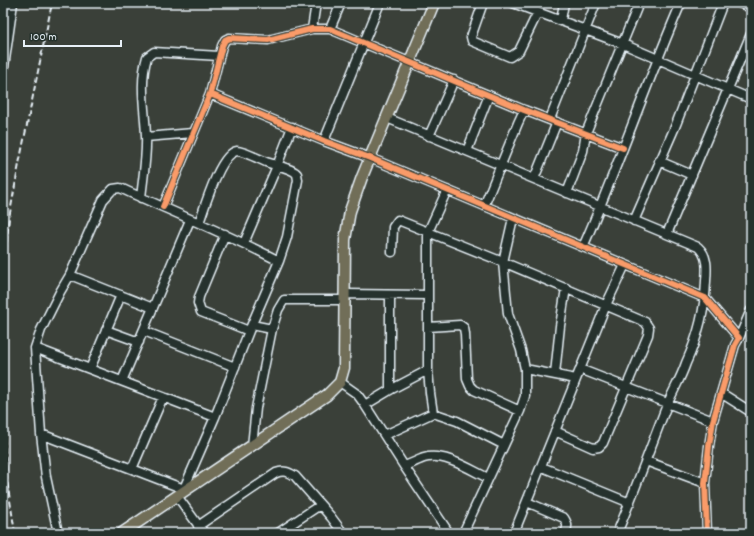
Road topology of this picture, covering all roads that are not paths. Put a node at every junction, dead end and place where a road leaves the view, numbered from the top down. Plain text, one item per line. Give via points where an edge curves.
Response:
1 (316, 3) edge
2 (341, 3) edge
3 (380, 3) edge
4 (434, 3) edge
5 (482, 3) edge
6 (512, 3) edge
7 (564, 3) edge
8 (596, 3) edge
9 (639, 3) edge
10 (681, 3) edge
11 (723, 3) edge
12 (739, 3) edge
13 (12, 4) edge
14 (751, 8) edge
15 (538, 12) junction
16 (561, 20) junction
17 (312, 29) junction
18 (330, 29) junction
19 (585, 30) junction
20 (751, 34) edge
21 (364, 42) junction
22 (623, 44) junction
23 (219, 56) junction
24 (657, 59) junction
25 (410, 61) junction
26 (3, 74) edge
27 (696, 75) junction
28 (454, 80) junction
29 (728, 90) junction
30 (210, 94) junction
31 (489, 95) junction
32 (751, 99) edge
33 (524, 110) junction
34 (387, 118) junction
35 (554, 121) junction
36 (292, 127) junction
37 (194, 133) junction
38 (586, 134) junction
39 (430, 136) junction
40 (146, 137) junction
41 (324, 141) junction
42 (623, 148) junction
43 (467, 151) junction
44 (370, 158) junction
45 (659, 161) junction
46 (500, 165) junction
47 (277, 166) junction
48 (692, 175) junction
49 (534, 179) junction
50 (447, 190) junction
51 (567, 193) junction
52 (141, 198) junction
53 (484, 206) junction
54 (162, 207) junction
55 (600, 207) junction
56 (513, 218) junction
57 (190, 220) junction
58 (634, 221) junction
59 (199, 223) junction
60 (428, 232) junction
61 (225, 234) junction
62 (667, 234) junction
63 (244, 243) junction
64 (583, 247) junction
65 (392, 252) dead end
66 (279, 261) junction
67 (502, 262) junction
68 (625, 265) junction
69 (70, 275) junction
70 (566, 288) junction
71 (120, 295) junction
72 (428, 295) junction
73 (390, 296) junction
74 (344, 297) junction
75 (705, 298) junction
76 (606, 305) junction
77 (153, 308) junction
78 (751, 310) edge
79 (428, 327) junction
80 (250, 328) junction
81 (272, 329) junction
82 (106, 330) junction
83 (144, 331) junction
84 (739, 338) junction
85 (139, 342) junction
86 (35, 348) junction
87 (235, 367) junction
88 (90, 369) junction
89 (525, 369) junction
90 (580, 369) junction
91 (428, 370) junction
92 (555, 374) junction
93 (576, 379) junction
94 (122, 381) junction
95 (340, 382) junction
96 (627, 386) junction
97 (390, 390) junction
98 (721, 393) junction
99 (163, 397) junction
100 (668, 403) junction
101 (365, 405) junction
102 (520, 411) junction
103 (751, 412) edge
104 (433, 413) junction
105 (215, 417) junction
106 (713, 421) junction
107 (555, 431) junction
108 (41, 434) junction
109 (385, 435) junction
110 (504, 445) junction
111 (252, 446) junction
112 (646, 461) junction
113 (404, 466) junction
114 (542, 467) junction
115 (132, 469) junction
116 (488, 478) junction
117 (705, 483) junction
118 (181, 493) junction
119 (527, 502) junction
120 (630, 503) junction
121 (320, 506) junction
122 (198, 526) junction
123 (58, 533) edge
124 (122, 533) edge
125 (204, 533) edge
126 (279, 533) edge
127 (343, 533) edge
128 (449, 533) edge
129 (462, 533) edge
130 (514, 533) edge
131 (565, 533) edge
132 (617, 533) edge
133 (708, 533) edge

1 - 17 street
2 - 18 street
3 - 21 street
4 - 25 main road
5 - 15 street via 472,41 510,57 519,51
6 - 15 street
7 - 16 street
8 - 19 street
9 - 22 street
10 - 24 street
11 - 27 street
12 - 14 street
13 - 26 street
15 - 16 street
16 - 19 street
17 - 18 street
17 - 23 street via 268,40 229,38 225,40
18 - 21 street
19 - 22 street
19 - 35 street
20 - 29 street
21 - 25 street
21 - 41 street
22 - 24 street
22 - 38 street
23 - 30 street
23 - 40 street via 154,52 146,57 142,96
24 - 27 street
24 - 42 street
25 - 28 street
25 - 34 main road
27 - 29 street
27 - 45 street
28 - 31 street
28 - 39 street
29 - 32 street
29 - 48 street
30 - 36 street
30 - 37 street
31 - 33 street
31 - 43 street
33 - 35 street
33 - 46 street
34 - 39 street
34 - 44 main road
35 - 38 street
35 - 49 street
36 - 41 street
36 - 47 street
37 - 40 street
37 - 54 street
38 - 42 street
38 - 51 street via 583,151
39 - 43 street
40 - 52 street
41 - 44 street
42 - 55 street
43 - 46 street
44 - 50 street
44 - 74 main road via 355,194 347,226
45 - 48 street
45 - 58 street
46 - 49 street
46 - 53 street
47 - 59 street via 237,151 231,154 223,163 216,178
47 - 63 street
47 - 66 street via 298,174 288,238
48 - 62 street
49 - 51 street
50 - 53 street
50 - 60 street
51 - 55 street
52 - 54 street
52 - 69 street via 120,188 109,192 93,221
53 - 56 street
54 - 57 street
55 - 58 street
55 - 64 street
56 - 64 street
56 - 67 street
57 - 59 street
57 - 77 street
58 - 62 street
59 - 61 street
60 - 65 street via 398,220 393,227
60 - 67 street
60 - 72 street
61 - 63 street
61 - 80 street via 199,296 199,306 201,312
62 - 75 street via 704,252 707,266
63 - 66 street
64 - 68 street
66 - 80 street
67 - 70 street
67 - 89 street via 508,314
68 - 75 street
68 - 76 street
69 - 71 street
69 - 86 street via 41,330
70 - 76 street
70 - 92 street
71 - 77 street
71 - 82 street
72 - 73 street
72 - 79 street
73 - 74 street
73 - 97 street
74 - 81 street via 284,300
74 - 95 main road via 344,368
75 - 84 street
75 - 100 street via 697,336
76 - 90 street
76 - 96 street via 646,322 649,328
77 - 83 street
78 - 84 street
79 - 91 street
79 - 102 street via 460,325 464,328 467,378 470,386
80 - 81 street
80 - 87 street
81 - 111 street via 256,408
82 - 85 street
82 - 88 street
83 - 85 street
83 - 87 street
84 - 98 street
85 - 94 street
86 - 88 street
86 - 108 street
87 - 105 street
88 - 94 street
89 - 92 street
89 - 102 street via 525,396
90 - 93 street
90 - 96 street
91 - 97 street
91 - 104 street
92 - 93 street
93 - 107 street
94 - 99 street
95 - 101 street via 357,394
95 - 111 main road via 327,395
96 - 100 street
96 - 107 street via 603,443 598,447 593,448
97 - 101 street
98 - 103 street
98 - 106 street
99 - 105 street
99 - 115 street
100 - 106 street
100 - 112 street
101 - 109 street
102 - 110 street
104 - 109 street
104 - 110 street via 457,421
105 - 118 street
106 - 117 street
107 - 114 street
108 - 115 street
108 - 123 street via 46,477
109 - 113 street
110 - 116 street
111 - 118 main road
112 - 117 street
112 - 120 street
113 - 116 street via 426,458 440,457
113 - 128 street
114 - 119 street
114 - 120 street
115 - 118 street
116 - 129 street
117 - 133 street
118 - 122 street
118 - 124 main road
119 - 130 street
119 - 131 street via 564,518 567,523
120 - 132 street
121 - 122 street via 295,476 281,471
121 - 126 street
121 - 127 street
122 - 125 street

